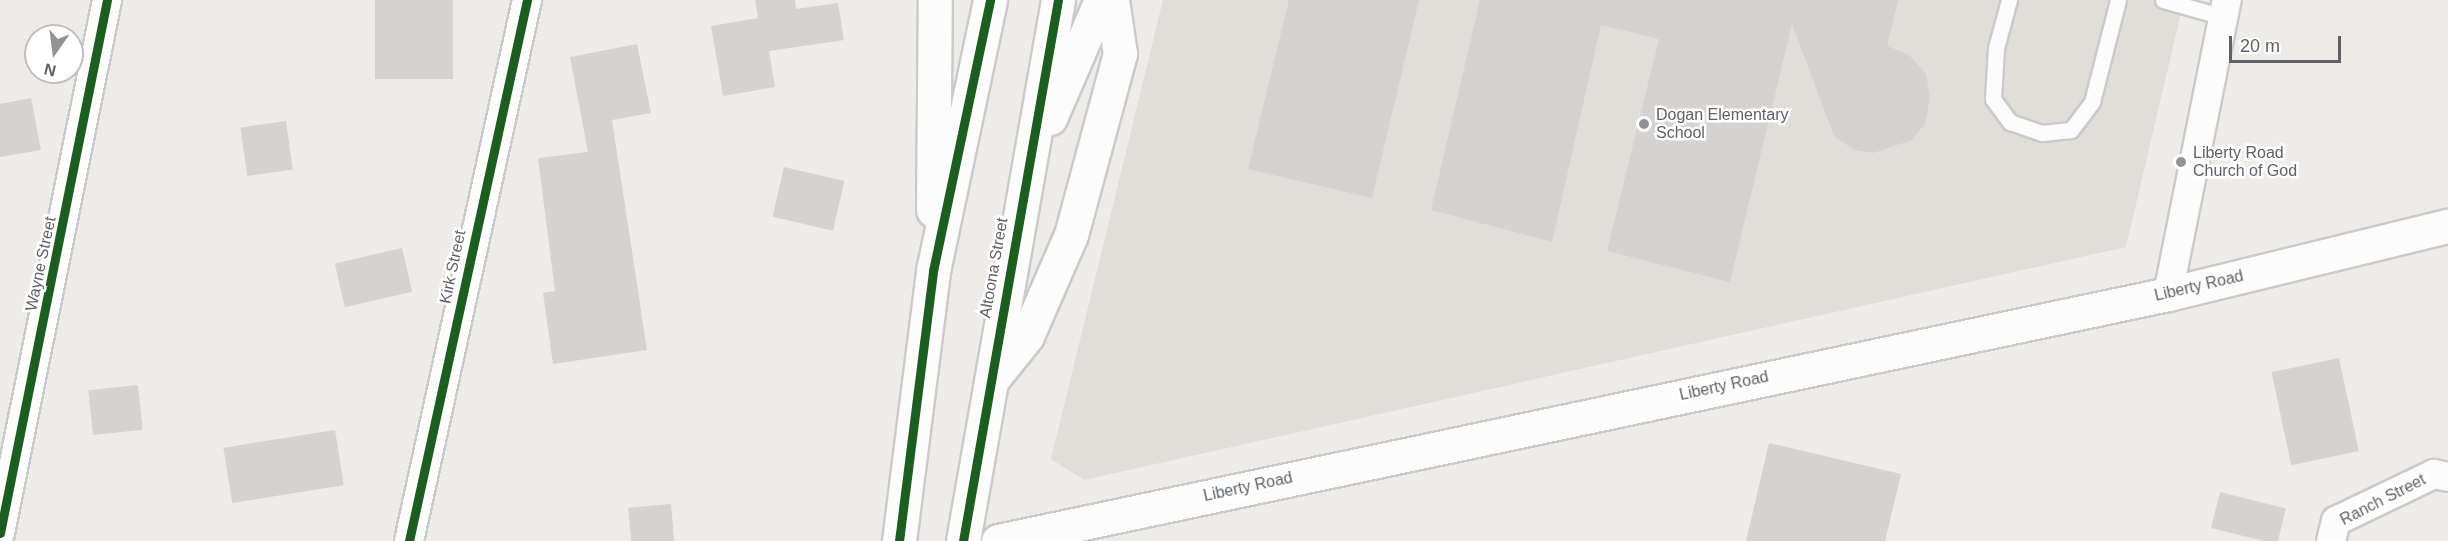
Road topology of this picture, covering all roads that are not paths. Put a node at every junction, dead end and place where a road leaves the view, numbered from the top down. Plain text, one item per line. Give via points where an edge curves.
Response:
1 (107, 0) edge
2 (527, 0) edge
3 (935, 0) edge
4 (990, 0) edge
5 (1058, 0) edge
6 (1101, 0) edge
7 (1112, 0) edge
8 (2008, 0) edge
9 (2118, 0) edge
10 (2163, 0) edge
11 (2225, 9) edge
12 (1027, 172) junction
13 (2448, 226) edge
14 (933, 272) junction
15 (2168, 294) junction
16 (988, 385) junction
17 (2448, 477) edge
18 (0, 533) edge
19 (409, 541) edge
20 (899, 541) edge
21 (963, 541) edge
22 (998, 541) edge
23 (2331, 541) edge

1 - 18 street, Wayne Street
2 - 19 street, Kirk Street
3 - 14 main road
4 - 14 main road
5 - 12 main road, Altoona Street
6 - 12 main road
7 - 16 main road via 1120,54 1071,236 1027,336
8 - 9 lane via 1996,48 1993,99 2010,122 2042,133 2072,130 2092,102
10 - 11 lane
11 - 15 street
12 - 16 main road, Altoona Street
13 - 15 main road, Liberty Road
14 - 20 main road
15 - 22 main road, Liberty Road
16 - 21 main road, Altoona Street
17 - 23 street, Ranch Street via 2434,474 2336,520

